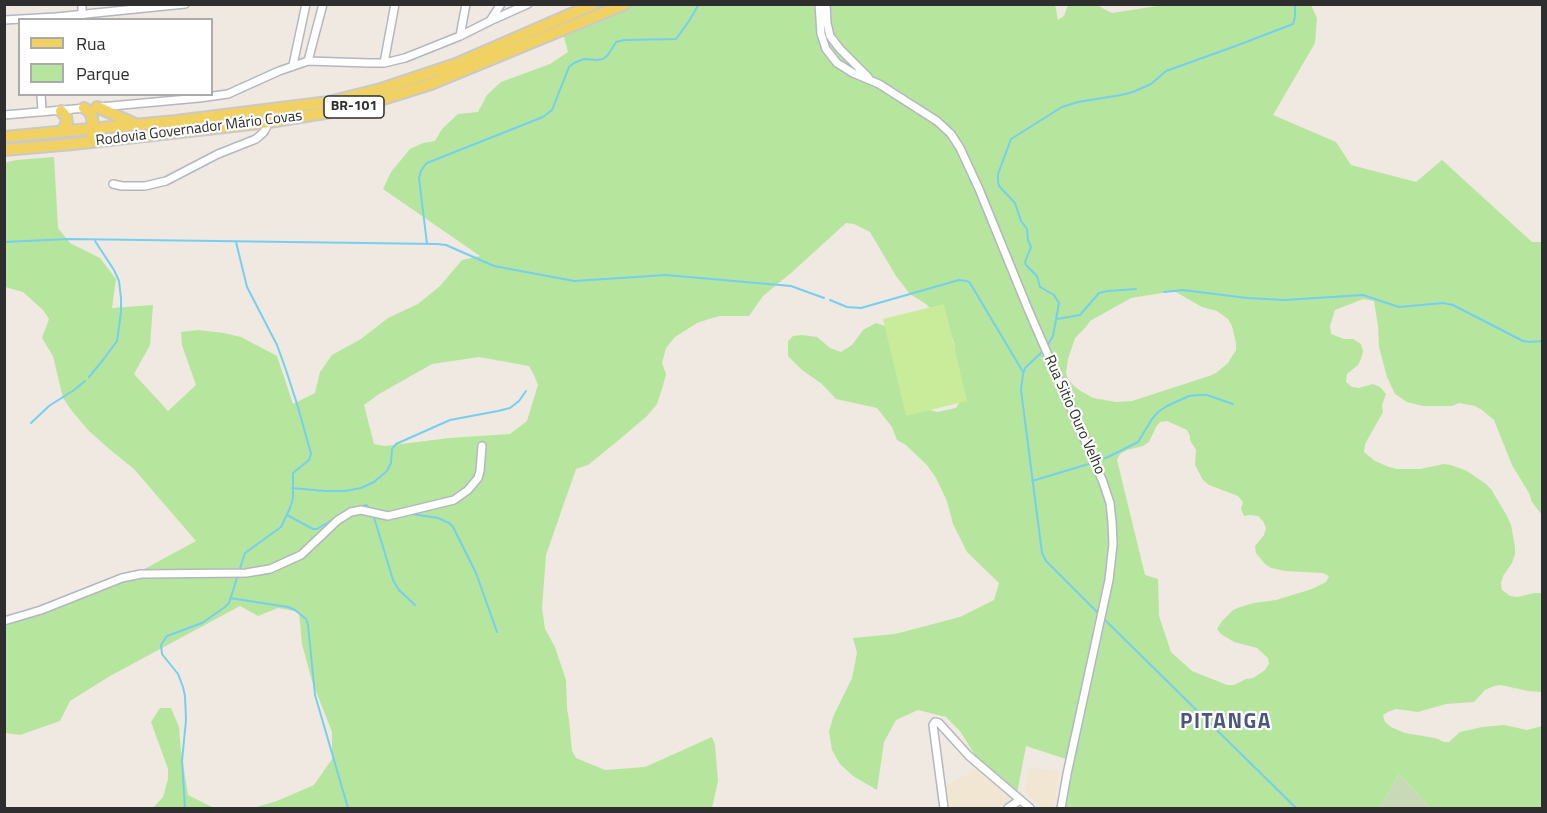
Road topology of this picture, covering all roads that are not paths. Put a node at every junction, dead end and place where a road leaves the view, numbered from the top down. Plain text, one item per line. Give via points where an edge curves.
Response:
1 (82, 4) edge
2 (185, 4) edge
3 (306, 4) edge
4 (323, 4) edge
5 (395, 4) edge
6 (466, 4) edge
7 (501, 4) edge
8 (528, 4) edge
9 (594, 4) edge
10 (625, 4) edge
11 (819, 4) edge
12 (826, 4) edge
13 (180, 5) edge
14 (82, 15) junction
15 (47, 18) edge
16 (490, 21) junction
17 (460, 36) junction
18 (308, 61) junction
19 (384, 63) junction
20 (293, 65) junction
21 (869, 79) junction
22 (40, 96) edge
23 (97, 107) junction
24 (84, 108) junction
25 (61, 111) junction
26 (42, 112) junction
27 (4, 115) edge
28 (269, 122) junction
29 (136, 124) junction
30 (93, 128) junction
31 (62, 131) junction
32 (4, 137) edge
33 (73, 144) junction
34 (8, 150) edge
35 (113, 184) dead end
36 (482, 446) dead end
37 (4, 621) edge
38 (1020, 800) junction
39 (944, 808) edge
40 (1008, 808) edge
41 (1030, 808) edge
42 (1061, 808) edge

1 - 14 street
2 - 13 street
3 - 20 street
4 - 18 street
5 - 19 street
6 - 17 street
7 - 16 street
8 - 16 street
9 - 29 main road, Rodovia Governador Mário Covas / BR-101 via 456,64 381,89 329,102
10 - 28 main road, Rodovia Governador Mário Covas / BR-101 via 413,89 337,111
11 - 21 street, Rua Sitio Ouro Velho via 820,34 826,49 837,63
12 - 21 street, Rua Sitio Ouro Velho via 830,36
13 - 14 street
14 - 15 street
16 - 17 street
17 - 19 street
18 - 19 street
18 - 20 street
20 - 23 street via 228,94
21 - 42 street, Rua Sitio Ouro Velho via 938,121 960,148 1110,503 1113,544 1109,580
22 - 26 street
23 - 24 street
23 - 29 main road
24 - 25 street
24 - 30 main road via 91,115
25 - 26 street
25 - 31 main road via 67,123
26 - 27 street
28 - 33 main road, Rodovia Governador Mário Covas / BR-101
28 - 35 street via 256,139 166,181 145,186
29 - 30 main road, Rodovia Governador Mário Covas / BR-101
30 - 31 main road, Rodovia Governador Mário Covas / BR-101
30 - 33 main road via 90,136
31 - 32 main road, Rodovia Governador Mário Covas / BR-101
33 - 34 main road, Rodovia Governador Mário Covas / BR-101
36 - 37 street via 478,478 454,500 388,516 362,510 351,512 301,555 270,569 246,573 141,574
38 - 39 street via 935,722
38 - 40 street
38 - 41 street

